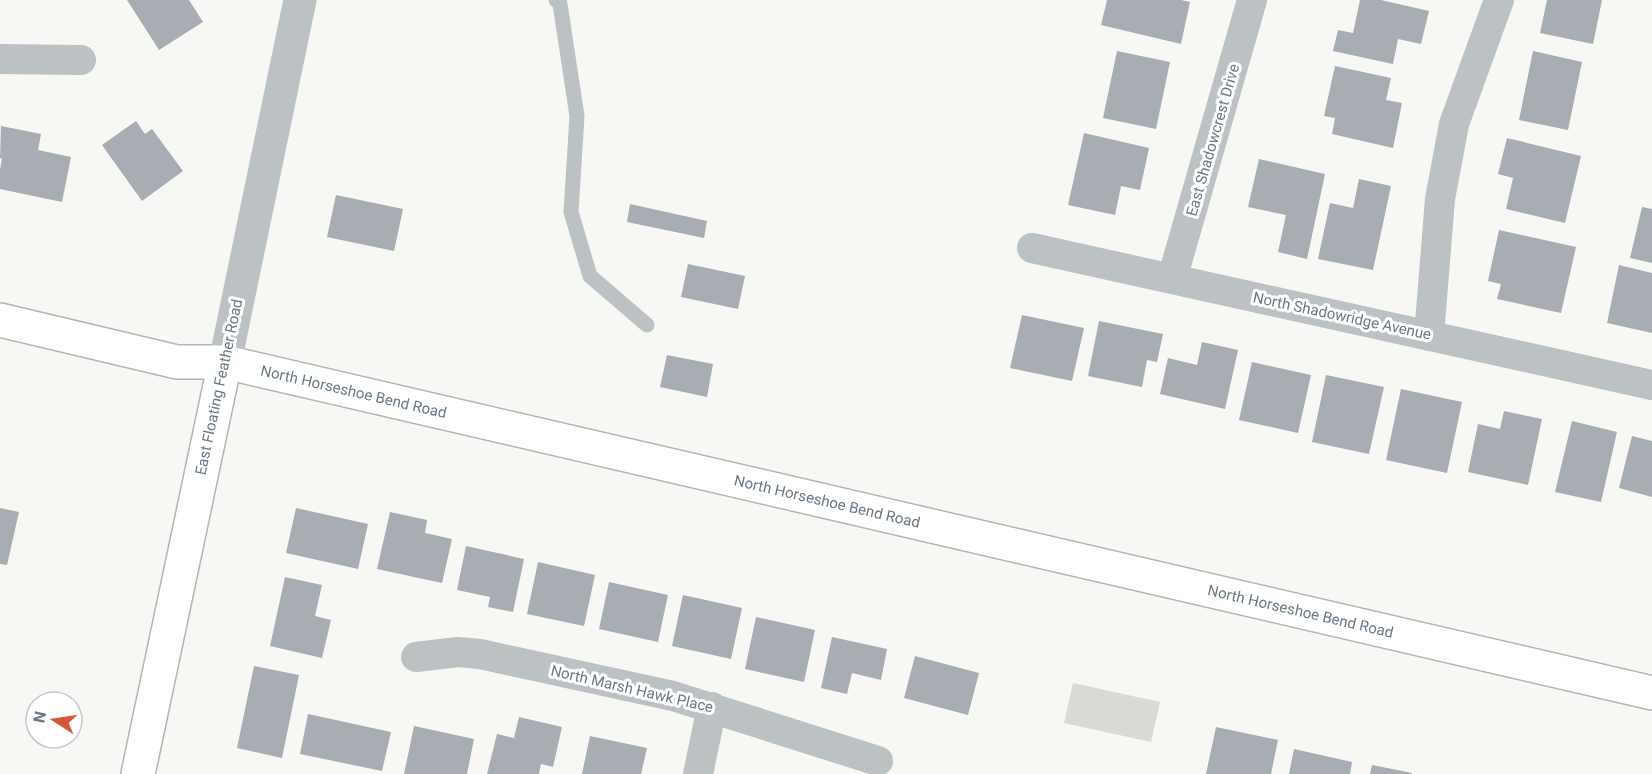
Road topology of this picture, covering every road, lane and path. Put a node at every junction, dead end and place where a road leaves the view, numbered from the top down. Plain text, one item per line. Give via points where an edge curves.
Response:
1 (300, 0) edge
2 (556, 0) edge
3 (1252, 0) edge
4 (1499, 0) edge
5 (0, 59) edge
6 (81, 60) dead end
7 (1032, 248) dead end
8 (1172, 279) junction
9 (0, 320) edge
10 (647, 325) dead end
11 (1429, 336) junction
12 (225, 362) junction
13 (1652, 385) edge
14 (416, 657) dead end
15 (1652, 693) edge
16 (712, 707) junction
17 (878, 761) dead end
18 (138, 774) edge
19 (698, 774) edge

1 - 12 street, East Floating Feather Road
2 - 10 lane via 560,4 577,116 571,212 590,276
3 - 8 street, East Shadowcrest Drive
4 - 11 street via 1454,123 1440,199
5 - 6 street
7 - 8 street, North Shadowridge Avenue
8 - 11 street, North Shadowridge Avenue
9 - 12 main road, North Horseshoe Bend Road via 177,362
11 - 13 street, North Shadowridge Avenue
12 - 15 main road, North Horseshoe Bend Road
12 - 18 main road, East Floating Feather Road
14 - 16 street, North Marsh Hawk Place via 458,652 480,654
16 - 17 street, North Marsh Hawk Place
16 - 19 street

